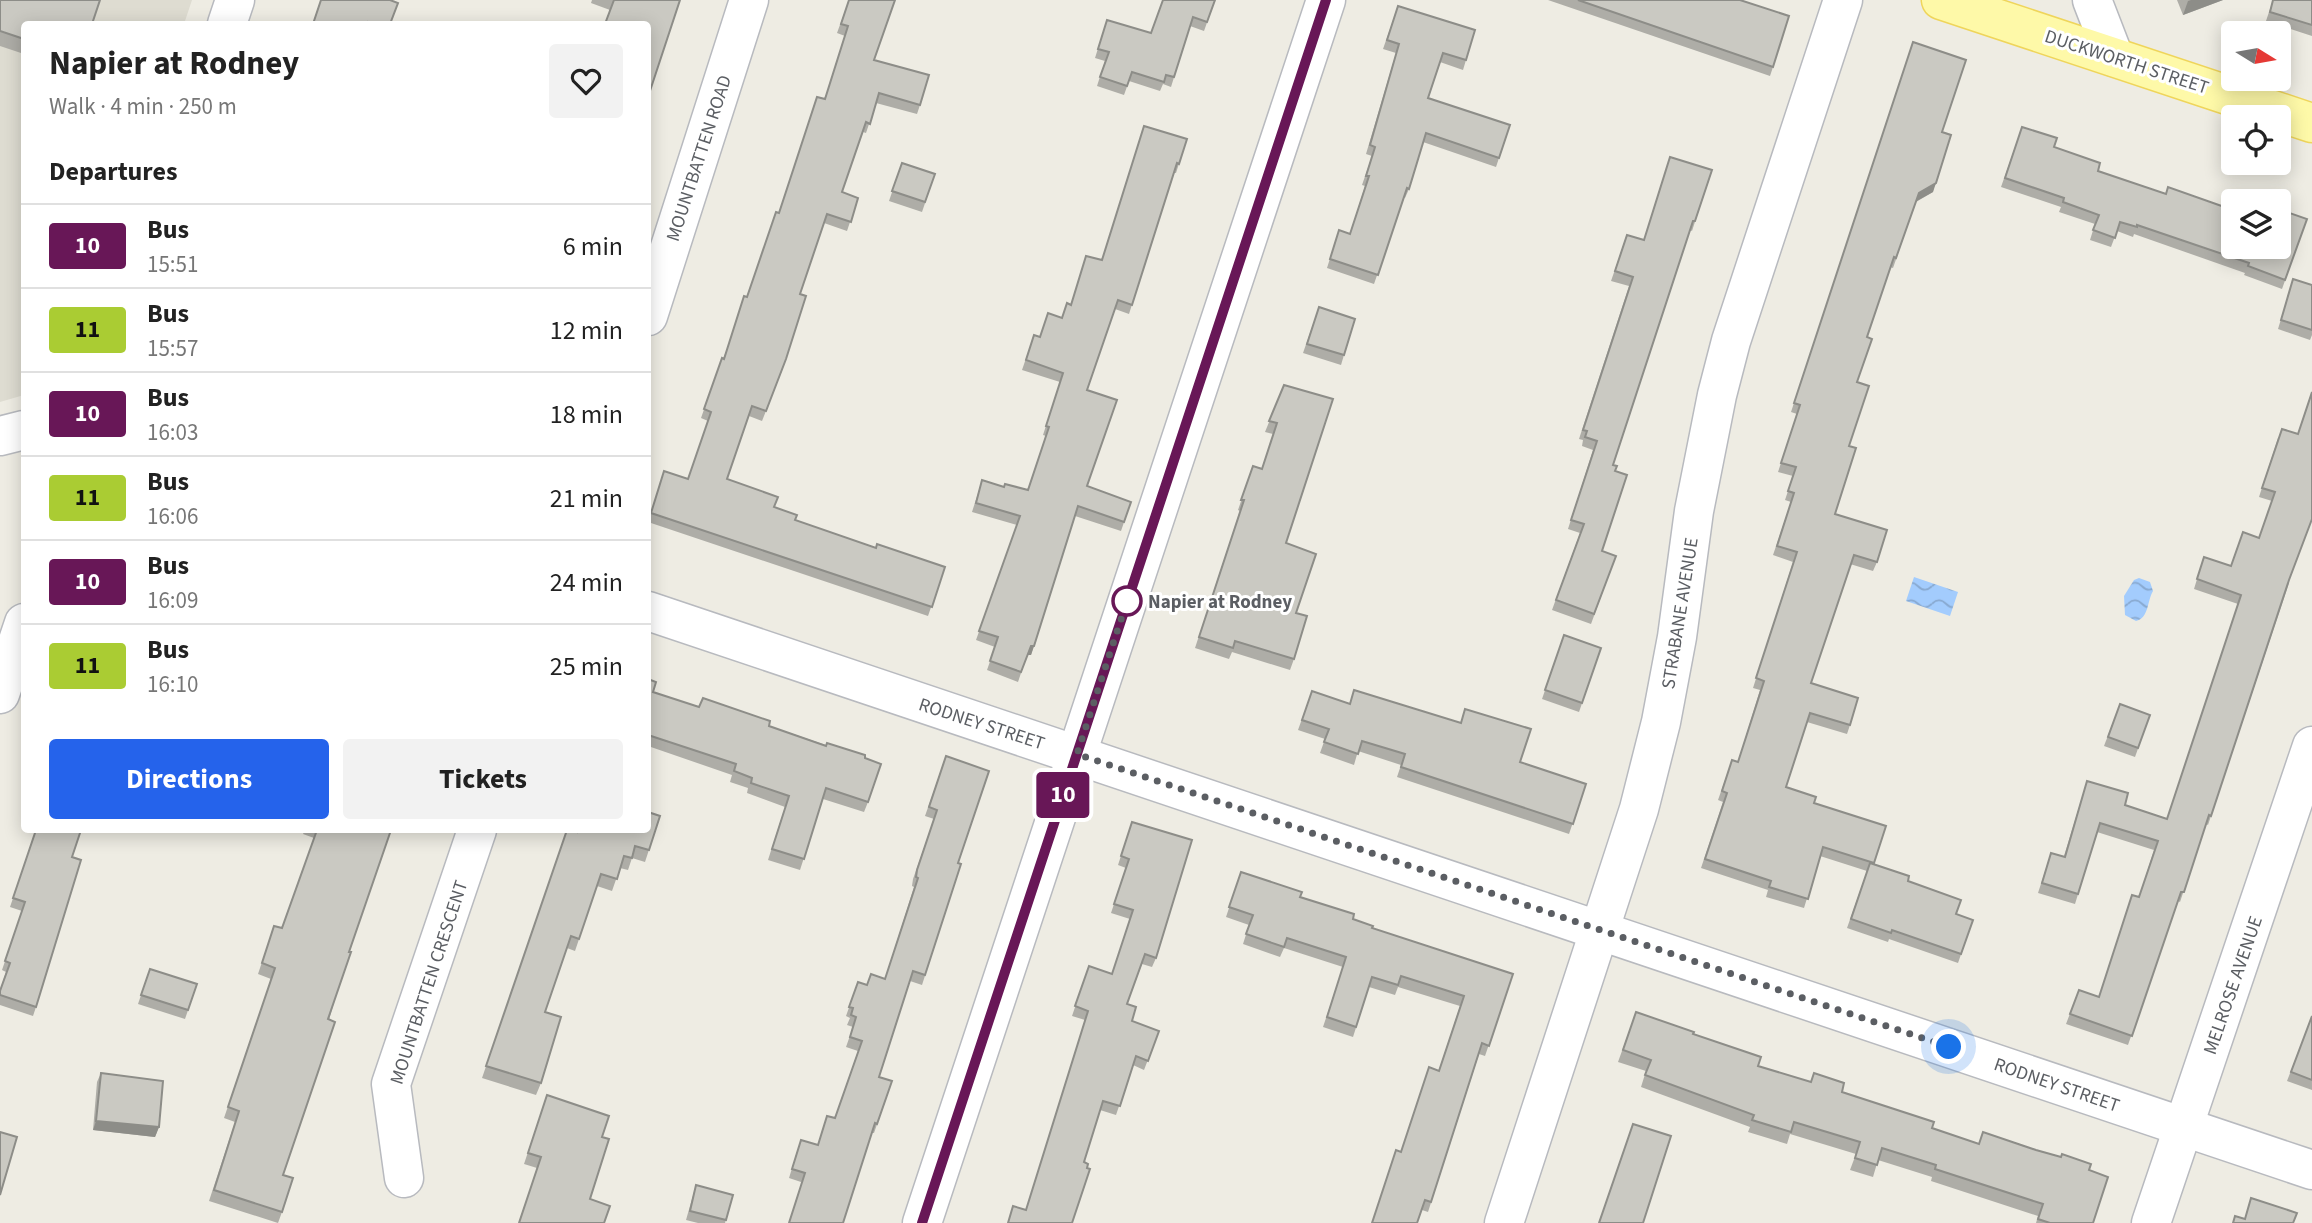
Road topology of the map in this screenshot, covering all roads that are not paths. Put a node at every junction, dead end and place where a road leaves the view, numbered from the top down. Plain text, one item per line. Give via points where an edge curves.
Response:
1 (235, 0) edge
2 (749, 0) edge
3 (1326, 0) edge
4 (1843, 0) edge
5 (1941, 0) edge
6 (2092, 0) edge
7 (228, 21) edge
8 (2114, 57) junction
9 (2312, 123) edge
10 (651, 307) edge
11 (21, 431) edge
12 (0, 436) edge
13 (651, 612) edge
14 (21, 632) edge
15 (0, 694) edge
16 (2312, 746) edge
17 (1077, 754) junction
18 (476, 833) edge
19 (1600, 930) junction
20 (2184, 1126) junction
21 (2312, 1170) edge
22 (404, 1178) dead end
23 (922, 1223) edge
24 (1504, 1223) edge
25 (2151, 1223) edge

1 - 7 street
2 - 10 street, MOUNTBATTEN ROAD
3 - 17 street
4 - 19 street, STRABANE AVENUE via 1731,341 1694,512 1661,722
5 - 8 main road, DUCKWORTH STREET
6 - 8 street
8 - 9 main road, DUCKWORTH STREET
11 - 12 street
13 - 17 street, RODNEY STREET
14 - 15 street
16 - 20 street, MELROSE AVENUE
17 - 19 street, RODNEY STREET
17 - 23 street
18 - 22 street, MOUNTBATTEN CRESCENT via 391,1084
19 - 20 street, RODNEY STREET
19 - 24 street, STRABANE AVENUE
20 - 21 street, RODNEY STREET
20 - 25 street, MELROSE AVENUE

